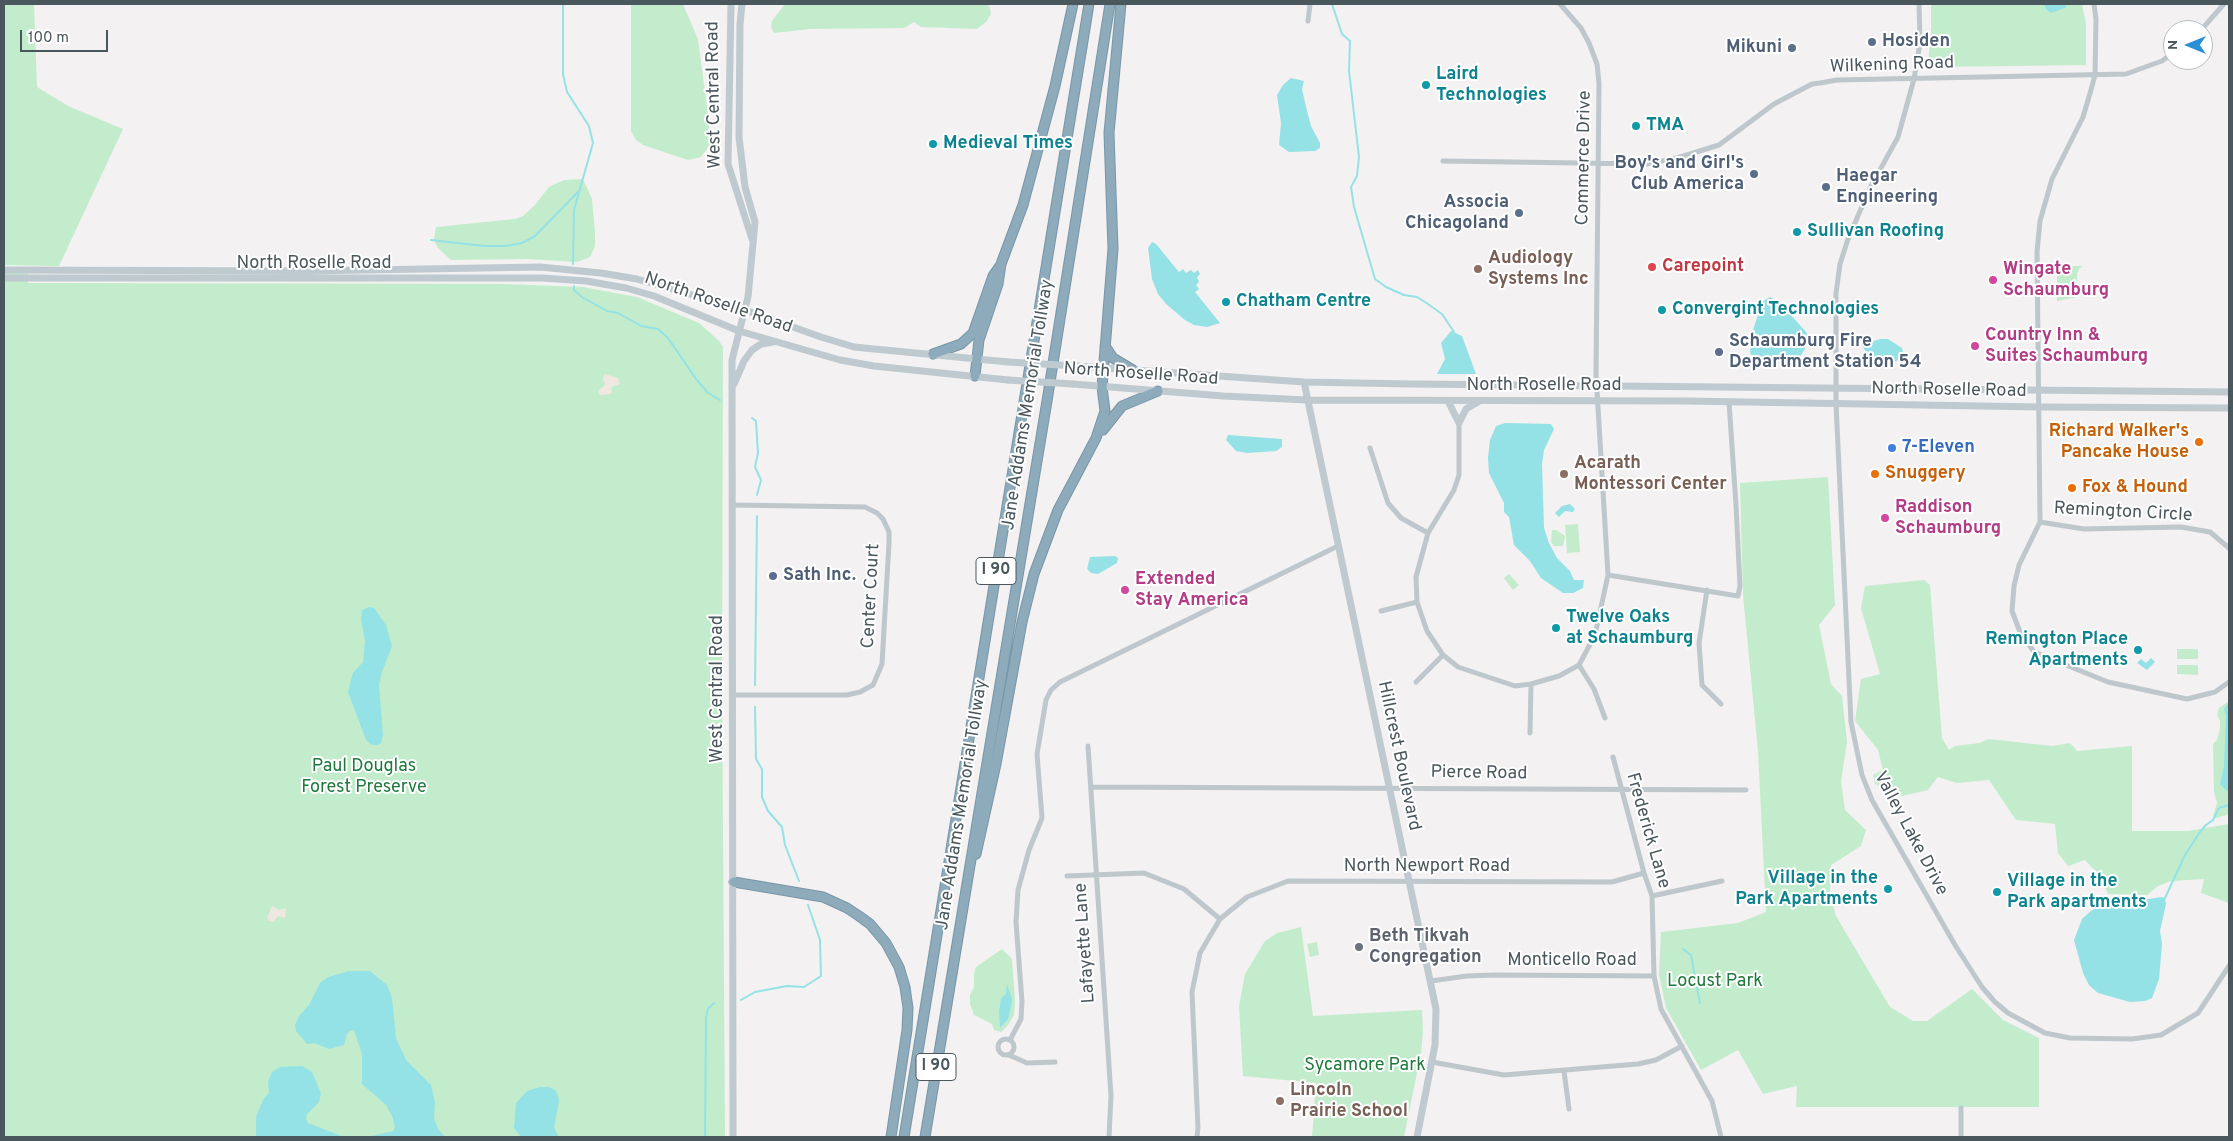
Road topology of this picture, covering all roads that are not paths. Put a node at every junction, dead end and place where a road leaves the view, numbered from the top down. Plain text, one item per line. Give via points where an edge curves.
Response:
1 (730, 4) edge
2 (742, 4) edge
3 (1073, 4) edge
4 (1089, 4) edge
5 (1110, 4) edge
6 (1121, 4) edge
7 (1310, 4) edge
8 (1560, 4) edge
9 (1920, 4) edge
10 (2094, 4) edge
11 (2224, 4) edge
12 (2210, 20) edge
13 (1308, 21) dead end
14 (729, 57) junction
15 (739, 58) junction
16 (2163, 60) edge
17 (2094, 74) junction
18 (1914, 79) junction
19 (739, 137) junction
20 (728, 138) junction
21 (1443, 161) dead end
22 (1599, 162) junction
23 (752, 242) junction
24 (1001, 264) junction
25 (4, 270) edge
26 (4, 278) edge
27 (745, 310) junction
28 (739, 331) junction
29 (776, 342) junction
30 (1106, 346) junction
31 (933, 354) junction
32 (976, 359) junction
33 (1104, 368) junction
34 (1133, 370) junction
35 (975, 376) junction
36 (1304, 382) junction
37 (1596, 385) junction
38 (733, 387) junction
39 (1102, 387) junction
40 (1835, 388) junction
41 (1158, 391) junction
42 (2040, 391) junction
43 (2229, 392) edge
44 (1307, 400) junction
45 (1448, 401) junction
46 (1481, 401) junction
47 (1597, 401) junction
48 (1729, 402) junction
49 (1836, 404) junction
50 (2040, 407) junction
51 (2229, 408) edge
52 (1459, 423) junction
53 (1096, 438) junction
54 (1370, 448) dead end
55 (732, 505) junction
56 (2040, 522) junction
57 (1428, 533) junction
58 (1338, 546) junction
59 (2229, 548) edge
60 (1608, 575) junction
61 (1707, 590) junction
62 (1417, 602) junction
63 (1381, 611) dead end
64 (1443, 655) junction
65 (1579, 664) junction
66 (1416, 682) dead end
67 (2229, 682) edge
68 (1532, 684) junction
69 (732, 695) junction
70 (1721, 704) dead end
71 (1605, 718) dead end
72 (1530, 733) dead end
73 (1088, 746) dead end
74 (1613, 757) dead end
75 (1091, 787) junction
76 (1390, 787) junction
77 (1620, 789) junction
78 (1746, 790) dead end
79 (1095, 873) junction
80 (1644, 873) junction
81 (1066, 876) dead end
82 (1409, 880) junction
83 (1722, 881) dead end
84 (734, 882) junction
85 (965, 892) junction
86 (1652, 896) junction
87 (1220, 919) junction
88 (2229, 966) edge
89 (1654, 976) junction
90 (1431, 981) junction
91 (1010, 1040) junction
92 (1682, 1046) junction
93 (1009, 1055) junction
94 (1055, 1062) dead end
95 (1432, 1062) junction
96 (1564, 1070) junction
97 (1961, 1108) dead end
98 (1569, 1109) dead end
99 (733, 1137) edge
100 (892, 1137) edge
101 (904, 1137) edge
102 (925, 1137) edge
103 (1108, 1137) edge
104 (1197, 1137) edge
105 (1417, 1137) edge
106 (1721, 1137) edge
107 (1960, 1137) edge

1 - 14 main road, West Central Road
2 - 15 main road, West Central Road
3 - 24 highway via 1024,201
4 - 101 highway, Jane Addams Memorial Tollway / I 90
5 - 85 highway, Jane Addams Memorial Tollway / I 90
6 - 30 highway via 1109,133 1113,249
7 - 13 street
8 - 22 street, Commerce Drive via 1581,28 1597,64
9 - 18 street, Valley Lake Drive via 1920,43
10 - 17 street, Remington Circle
11 - 12 street
14 - 15 main road
14 - 20 main road, West Central Road
15 - 19 main road, West Central Road
16 - 17 street, Wilkening Road via 2126,74
17 - 18 street, Wilkening Road
17 - 42 street, Remington Circle via 2083,117 2052,179 2040,221 2037,252
18 - 22 street, Wilkening Road via 1837,80 1812,84 1774,104 1719,145 1647,164
18 - 40 street, Valley Lake Drive via 1898,137 1859,212 1840,264 1836,293
19 - 20 main road
19 - 23 main road, West Central Road via 745,187 755,222
20 - 23 main road, West Central Road via 728,164
21 - 22 street, Wilkening Road
22 - 37 street, Commerce Drive
23 - 27 main road, West Central Road
24 - 31 highway via 993,276 973,334 961,344
24 - 32 highway
25 - 27 main road, North Roselle Road via 540,268 601,272 637,279
26 - 28 main road, North Roselle Road via 586,280 626,288
27 - 28 main road, West Central Road
27 - 31 main road, North Roselle Road via 854,347
28 - 29 main road, North Roselle Road
28 - 38 main road, West Central Road via 732,360
29 - 35 main road, North Roselle Road via 874,366
29 - 38 main road via 761,344 752,350
30 - 33 highway
30 - 34 highway via 1113,358
31 - 32 main road, North Roselle Road
32 - 33 main road, North Roselle Road, bridge
32 - 35 highway
33 - 34 main road, North Roselle Road
33 - 39 highway
34 - 36 main road, North Roselle Road
35 - 39 main road, North Roselle Road, bridge
36 - 37 main road, North Roselle Road
36 - 44 main road, Hillcrest Boulevard
37 - 40 main road, North Roselle Road
37 - 47 street, Commerce Drive
38 - 55 main road, West Central Road
39 - 41 main road, North Roselle Road
39 - 53 highway via 1105,411
40 - 42 main road, North Roselle Road
40 - 49 street, Valley Lake Drive
41 - 44 main road, North Roselle Road
41 - 53 highway via 1122,406
42 - 43 main road, North Roselle Road
42 - 50 street, Remington Circle
44 - 45 main road, North Roselle Road
44 - 58 main road, Hillcrest Boulevard
45 - 46 main road, North Roselle Road
45 - 52 main road
46 - 47 main road, North Roselle Road
46 - 52 main road via 1466,409
47 - 48 main road, North Roselle Road
47 - 60 street, Commerce Drive
48 - 49 main road, North Roselle Road
48 - 61 street via 1740,586 1738,596
49 - 50 main road, North Roselle Road
49 - 88 street, Valley Lake Drive via 1854,745 1872,800 1982,987 2008,1013 2045,1033 2070,1038 2132,1039 2161,1035 2198,1013
50 - 51 main road, North Roselle Road
50 - 56 street, Remington Circle
52 - 57 street via 1459,475 1454,490
53 - 85 highway via 1058,510 1034,574 1022,622 983,833
54 - 57 street via 1388,503 1401,518
55 - 69 main road, West Central Road
55 - 69 street, Center Court via 865,507 882,519 889,543 882,664 873,685 847,695
56 - 59 street, Remington Circle via 2084,528 2181,528 2210,532
56 - 67 street, Remington Circle via 2019,565 2012,611 2020,632 2034,652 2108,682 2187,699 2215,692
57 - 62 street via 1416,577
58 - 76 main road, Hillcrest Boulevard
58 - 91 street via 1060,682 1051,690 1046,700 1038,754 1042,818 1018,890 1016,922 1022,1002 1021,1019
60 - 61 street
60 - 65 street, Commerce Drive via 1595,635
61 - 70 street via 1699,643 1702,685
62 - 63 street
62 - 64 street via 1426,631
64 - 66 street
64 - 68 street via 1458,667 1515,686
65 - 68 street via 1559,676
65 - 71 street via 1594,689
68 - 72 street
69 - 84 main road, West Central Road
73 - 75 street, Lafayette Lane
74 - 77 street, Frederick Lane
75 - 76 street, Pierce Road
75 - 79 street, Lafayette Lane
76 - 77 street, Pierce Road
76 - 82 main road, Hillcrest Boulevard
77 - 78 street, Pierce Road
77 - 80 street, Frederick Lane
79 - 81 street
79 - 87 street via 1144,873 1184,889
79 - 103 street, Lafayette Lane via 1110,1096
80 - 82 street, North Newport Road via 1612,882
80 - 86 street, Frederick Lane
82 - 87 street, North Newport Road via 1288,881 1247,897
82 - 90 main road, Hillcrest Boulevard
83 - 86 street
84 - 99 main road, West Central Road
84 - 100 highway via 823,897 870,924 886,943 899,967 908,1008
85 - 102 highway, Jane Addams Memorial Tollway / I 90
86 - 89 street, Frederick Lane
87 - 104 street via 1200,953 1192,992
89 - 90 street, Monticello Road via 1494,975
89 - 92 street, Frederick Lane via 1661,1009
90 - 95 main road, Hillcrest Boulevard via 1436,1021
91 - 93 street via 1014,1047
91 - 93 street via 1003,1040 998,1046 1002,1054
92 - 96 street via 1656,1060 1638,1064
92 - 106 street, Frederick Lane via 1712,1101
93 - 94 street via 1027,1063
95 - 96 street via 1504,1075
95 - 105 main road, Hillcrest Boulevard
96 - 98 street
97 - 107 street

